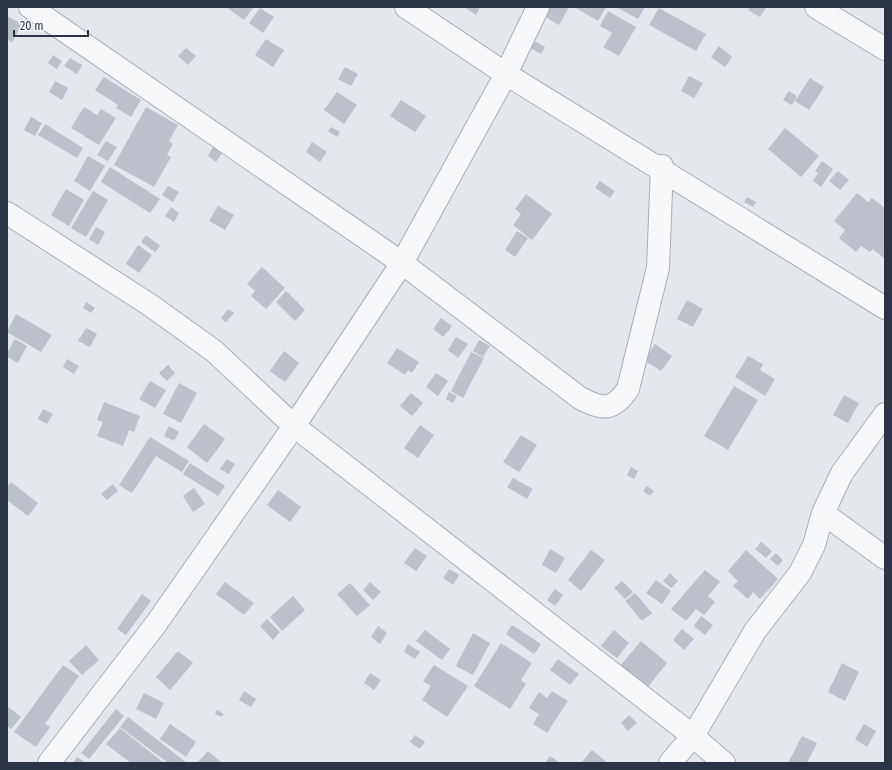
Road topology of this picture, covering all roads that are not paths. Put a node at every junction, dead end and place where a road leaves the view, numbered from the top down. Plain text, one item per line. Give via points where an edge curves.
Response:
1 (30, 7) edge
2 (406, 7) edge
3 (538, 7) edge
4 (816, 7) edge
5 (885, 49) edge
6 (506, 74) junction
7 (662, 166) dead end
8 (7, 213) edge
9 (402, 263) junction
10 (885, 308) edge
11 (885, 414) edge
12 (294, 426) junction
13 (822, 513) junction
14 (885, 558) edge
15 (693, 736) junction
16 (49, 763) edge
17 (670, 763) edge
18 (724, 763) edge

1 - 9 street
2 - 6 street
3 - 6 street
4 - 5 street
6 - 9 street
6 - 10 street
7 - 9 street via 658,268 650,306 628,389 620,401 609,407 593,405 580,398
8 - 12 street via 150,306 214,352
9 - 12 street
11 - 13 street via 842,473
12 - 15 street
12 - 16 street via 156,624
13 - 14 street
13 - 15 street via 814,545 800,573 755,631
15 - 17 street
15 - 18 street

